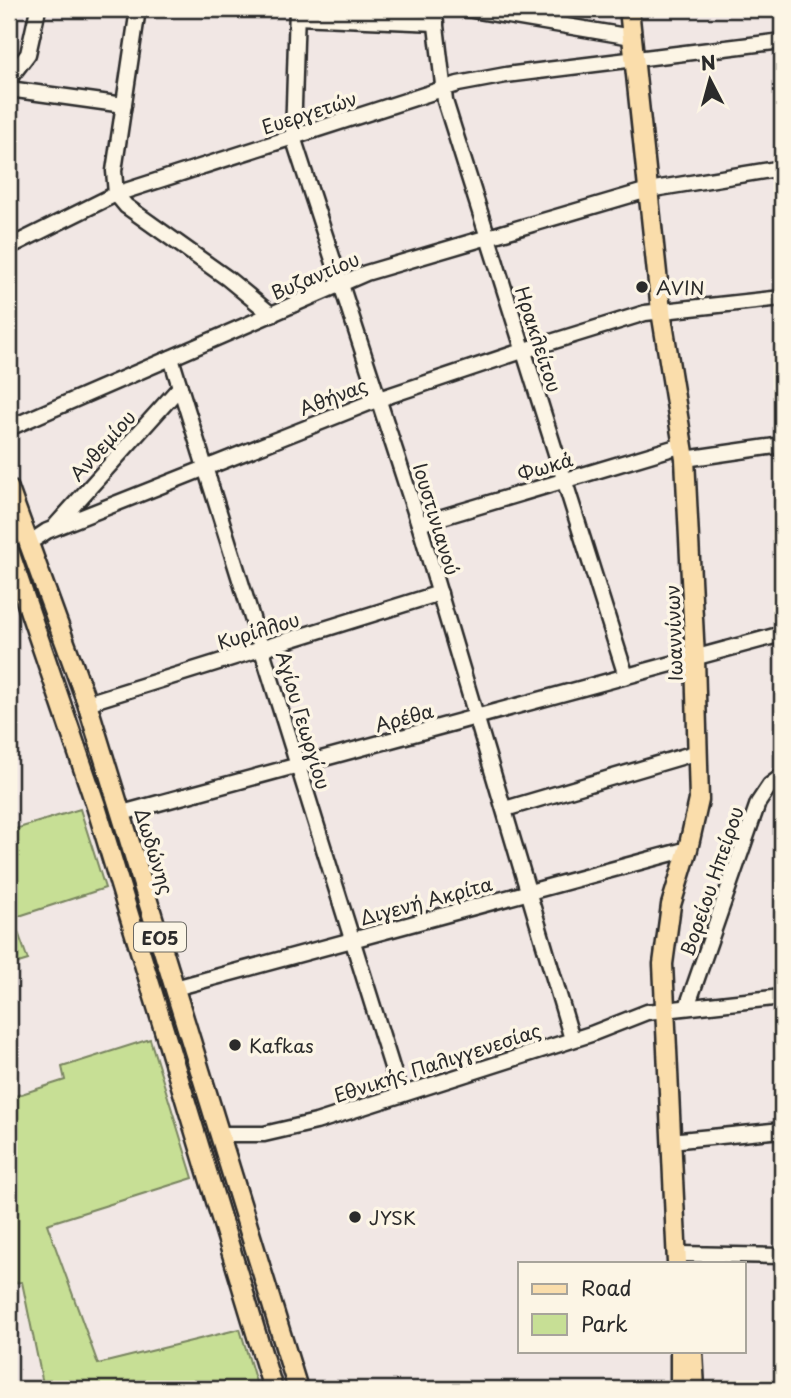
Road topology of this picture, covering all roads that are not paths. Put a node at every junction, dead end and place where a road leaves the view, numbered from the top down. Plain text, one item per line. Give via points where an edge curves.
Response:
1 (37, 9) edge
2 (138, 9) edge
3 (466, 9) edge
4 (629, 9) edge
5 (297, 13) edge
6 (435, 16) edge
7 (632, 37) junction
8 (782, 41) edge
9 (635, 60) junction
10 (9, 79) edge
11 (9, 89) edge
12 (442, 89) junction
13 (124, 105) junction
14 (293, 137) junction
15 (782, 168) edge
16 (648, 190) junction
17 (116, 194) junction
18 (486, 237) junction
19 (9, 247) edge
20 (342, 284) junction
21 (782, 298) edge
22 (661, 311) junction
23 (272, 315) junction
24 (522, 351) junction
25 (170, 358) junction
26 (180, 387) junction
27 (379, 398) junction
28 (9, 428) edge
29 (782, 445) edge
30 (684, 452) junction
31 (205, 467) junction
32 (564, 480) junction
33 (9, 489) edge
34 (419, 524) junction
35 (53, 529) junction
36 (29, 542) junction
37 (10, 556) edge
38 (440, 593) junction
39 (782, 634) edge
40 (261, 649) junction
41 (695, 658) junction
42 (626, 676) junction
43 (87, 703) junction
44 (477, 717) junction
45 (698, 752) junction
46 (298, 765) junction
47 (782, 776) edge
48 (505, 809) junction
49 (122, 813) junction
50 (688, 849) junction
51 (529, 892) junction
52 (352, 940) junction
53 (175, 988) junction
54 (782, 997) edge
55 (687, 1007) junction
56 (663, 1010) junction
57 (572, 1039) junction
58 (400, 1093) junction
59 (782, 1130) edge
60 (219, 1134) junction
61 (670, 1141) junction
62 (782, 1256) edge
63 (680, 1260) edge
64 (680, 1352) edge
65 (693, 1352) edge
66 (273, 1389) edge
67 (298, 1389) edge
68 (680, 1389) edge
69 (695, 1389) edge

1 - 10 street via 28,54
2 - 13 street
3 - 7 street
4 - 7 main road, Ιωαννίνων
5 - 6 street
5 - 14 street, Ιουστινιανού
6 - 12 street, Ηρακλείτου
7 - 9 main road, Ιωαννίνων
8 - 9 street, Ευεργετών
9 - 12 street, Ευεργετών via 485,78
9 - 16 main road, Ιωαννίνων
11 - 13 street
12 - 14 street, Ευεργετών
12 - 18 street, Ηρακλείτου
13 - 17 street via 113,177
14 - 17 street, Ευεργετών
14 - 20 street, Ιουστινιανού
15 - 16 street, Βυζαντίου
16 - 18 street, Βυζαντίου
16 - 22 main road, Ιωαννίνων
17 - 19 street, Ευεργετών
17 - 23 street via 143,220
18 - 20 street, Βυζαντίου
18 - 24 street, Ηρακλείτου
20 - 23 street, Βυζαντίου
20 - 27 street, Ιουστινιανού
21 - 22 street, Αθήνας
22 - 24 street, Αθήνας
22 - 30 main road, Ιωαννίνων
23 - 25 street, Βυζαντίου
24 - 27 street, Αθήνας
24 - 32 street, Ηρακλείτου
25 - 26 street, Αγίου Γεωργίου
25 - 28 street, Βυζαντίου
26 - 31 street, Αγίου Γεωργίου
26 - 35 street, Ανθεμίου
27 - 31 street, Αθήνας
27 - 34 street, Ιουστινιανού
29 - 30 street, Φωκά
30 - 32 street, Φωκά
30 - 41 main road, Ιωαννίνων
31 - 35 street, Αθήνας
31 - 40 street, Αγίου Γεωργίου
32 - 34 street, Φωκά
32 - 42 street, Ηρακλείτου
33 - 36 main road, Δωδώνης / ΕΟ5
34 - 38 street, Ιουστινιανού
35 - 36 street, Αθήνας
36 - 43 main road, Δωδώνης / ΕΟ5
37 - 66 main road, ΕΟ5 via 96,806
38 - 40 street, Κυρίλλου
38 - 44 street, Ιουστινιανού
39 - 41 street, Αρέθα
40 - 43 street, Κυρίλλου
40 - 46 street, Αγίου Γεωργίου
41 - 42 street, Αρέθα
41 - 45 main road, Ιωαννίνων
42 - 44 street, Αρέθα
43 - 49 main road, Δωδώνης / ΕΟ5
44 - 46 street, Αρέθα
44 - 48 street, Ιουστινιανού
45 - 48 street
45 - 50 main road, Ιωαννίνων via 698,800
46 - 49 street, Αρέθα
46 - 52 street, Αγίου Γεωργίου
47 - 55 street, Βορείου Ηπείρου via 758,803
48 - 51 street, Ιουστινιανού
49 - 53 main road, Δωδώνης / ΕΟ5
50 - 51 street, Διγενή Ακρίτα
50 - 56 main road, Ιωαννίνων via 666,930
51 - 52 street, Διγενή Ακρίτα
51 - 57 street, Ιουστινιανού
52 - 53 street, Διγενή Ακρίτα
52 - 58 street, Αγίου Γεωργίου
53 - 60 main road, Δωδώνης / ΕΟ5
54 - 55 street, Εθνικής Παλιγγενεσίας
55 - 56 street, Εθνικής Παλιγγενεσίας
56 - 57 street, Εθνικής Παλιγγενεσίας
56 - 61 main road, Ιωαννίνων
57 - 58 street, Εθνικής Παλιγγενεσίας
58 - 60 street, Εθνικής Παλιγγενεσίας via 290,1129 255,1135
59 - 61 street
60 - 67 main road, Δωδώνης / ΕΟ5
61 - 63 main road, Ιωαννίνων
62 - 63 street
64 - 68 main road
65 - 69 main road

